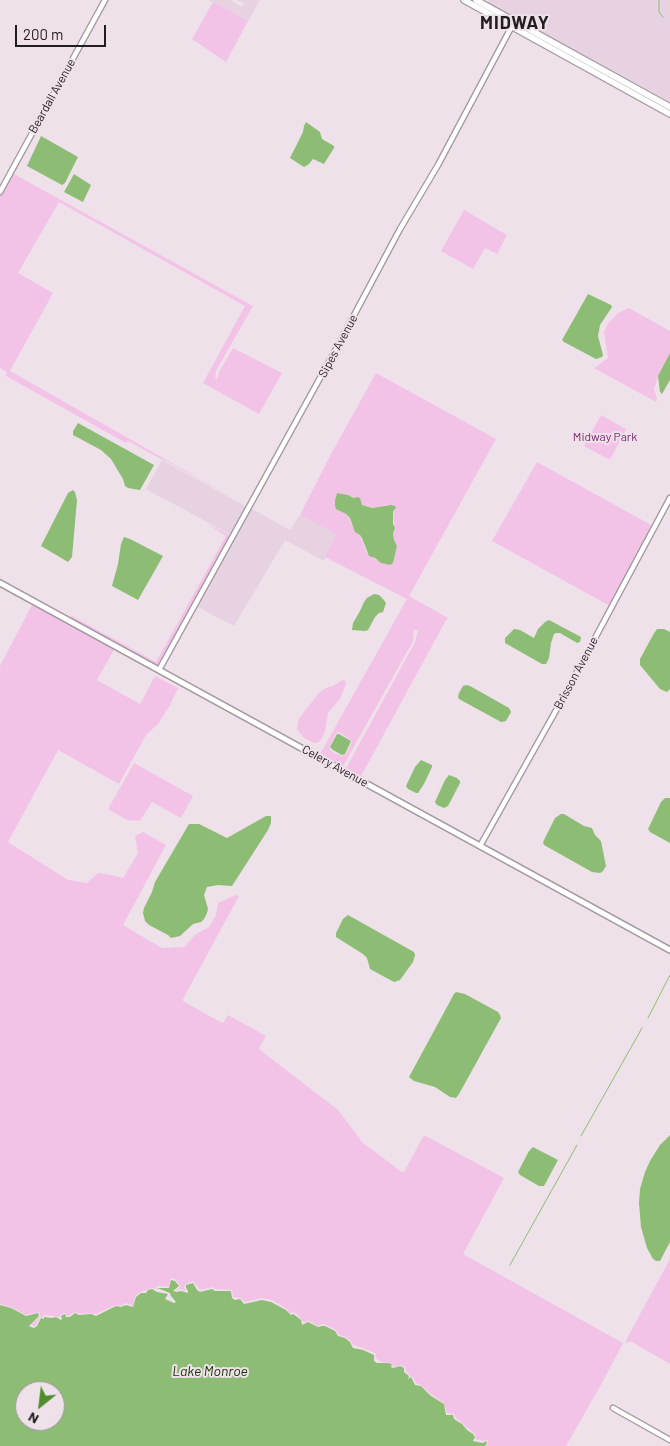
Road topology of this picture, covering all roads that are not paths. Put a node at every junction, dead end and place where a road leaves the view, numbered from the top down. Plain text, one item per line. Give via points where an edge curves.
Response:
1 (104, 0) edge
2 (464, 0) edge
3 (474, 1) edge
4 (513, 24) junction
5 (579, 63) junction
6 (620, 79) junction
7 (670, 107) edge
8 (670, 114) edge
9 (0, 192) edge
10 (670, 498) edge
11 (0, 583) edge
12 (159, 670) junction
13 (480, 846) junction
14 (670, 950) edge
15 (613, 1408) dead end
16 (670, 1440) edge

1 - 9 street, Beardall Avenue
2 - 3 main road
3 - 4 main road
4 - 5 main road
4 - 6 main road
4 - 12 street, Sipes Avenue
5 - 6 main road via 585,62
5 - 8 main road
6 - 7 main road
10 - 13 street, Brisson Avenue
11 - 12 main road, Celery Avenue
12 - 13 main road, Celery Avenue
13 - 14 main road, Celery Avenue
15 - 16 street

